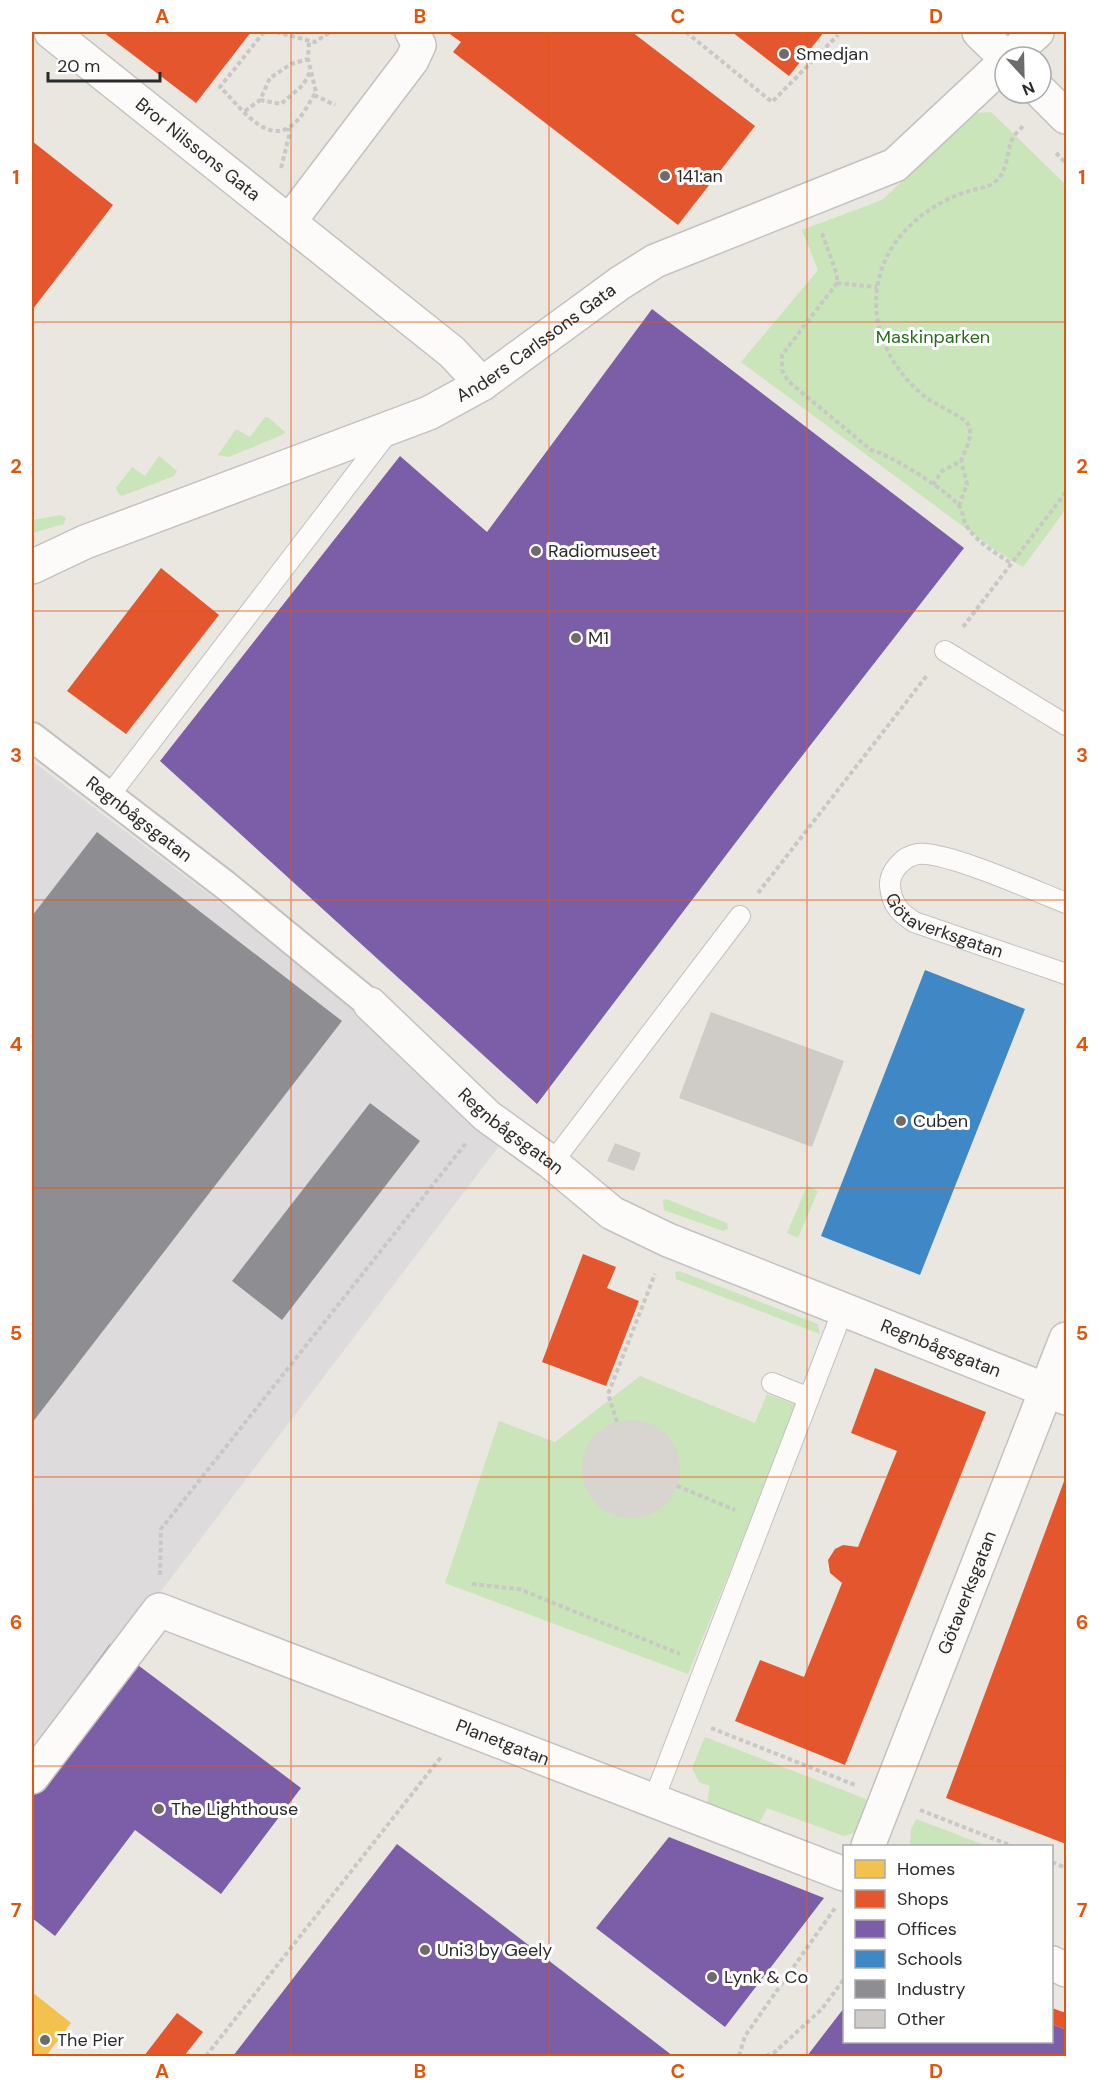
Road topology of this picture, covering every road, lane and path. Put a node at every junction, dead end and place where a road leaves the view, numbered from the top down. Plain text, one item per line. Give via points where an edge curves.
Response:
1 (51, 32) edge
2 (264, 32) edge
3 (276, 32) edge
4 (330, 32) edge
5 (412, 32) edge
6 (686, 32) edge
7 (979, 32) edge
8 (1037, 32) edge
9 (838, 35) dead end
10 (309, 41) junction
11 (993, 45) edge
12 (1023, 45) edge
13 (308, 59) junction
14 (311, 70) junction
15 (993, 73) edge
16 (260, 100) junction
17 (1053, 104) edge
18 (245, 111) junction
19 (1066, 117) edge
20 (1026, 123) dead end
21 (810, 199) junction
22 (289, 222) junction
23 (837, 283) junction
24 (877, 287) junction
25 (482, 384) junction
26 (391, 428) junction
27 (961, 461) junction
28 (933, 485) junction
29 (1066, 492) edge
30 (959, 506) junction
31 (1011, 564) junction
32 (32, 567) edge
33 (945, 651) junction
34 (1066, 725) edge
35 (32, 737) edge
36 (109, 796) junction
37 (1066, 903) edge
38 (740, 916) joint
39 (1066, 974) edge
40 (370, 1004) joint
41 (487, 1116) junction
42 (552, 1163) junction
43 (668, 1240) junction
44 (843, 1310) junction
45 (1066, 1339) edge
46 (772, 1383) dead end
47 (1057, 1394) edge
48 (809, 1398) junction
49 (617, 1422) dead end
50 (677, 1486) dead end
51 (735, 1510) dead end
52 (472, 1584) dead end
53 (159, 1610) junction
54 (706, 1663) junction
55 (685, 1718) junction
56 (465, 1727) junction
57 (32, 1777) edge
58 (887, 1797) junction
59 (654, 1799) junction
60 (868, 1845) edge
61 (1009, 1845) edge
62 (841, 1889) edge
63 (843, 1980) edge
64 (206, 2056) edge
65 (739, 2056) edge
66 (766, 2056) edge

1 - 22 street, Bror Nilssons Gata
2 - 18 path via 220,87
3 - 10 path
4 - 10 path via 315,42
5 - 22 street via 419,45 412,60
6 - 9 path via 772,102
7 - 11 street
8 - 12 street
10 - 13 path
13 - 14 path
13 - 16 path via 291,64 270,78
14 - 16 path via 303,85 281,104
14 - 18 path via 316,92 288,128 264,128
15 - 21 street, Anders Carlssons Gata via 895,165
16 - 18 path
17 - 19 street
20 - 24 path via 1012,138 1005,168 997,181 942,202 916,220 893,245
21 - 23 path
21 - 25 street, Anders Carlssons Gata via 655,261
22 - 25 street, Bror Nilssons Gata via 452,352
23 - 24 path
23 - 28 path via 790,342 782,355 782,370 788,381 871,450 883,452
24 - 27 path via 876,320 892,361 924,396 969,424 970,435
25 - 26 street, Anders Carlssons Gata
26 - 32 street, Anders Carlssons Gata via 85,542
26 - 36 lane
27 - 28 path via 942,471
27 - 30 path via 967,484
28 - 30 path
29 - 31 path
30 - 31 path via 966,525 978,539
31 - 33 path
33 - 34 lane
33 - 38 path
35 - 36 street, Regnbågsgatan
36 - 40 street, Regnbågsgatan
37 - 39 lane, Götaverksgatan via 941,856 916,854 898,865 890,879 891,899 900,913 914,922
38 - 42 lane
40 - 41 street, Regnbågsgatan
41 - 42 street, Regnbågsgatan
41 - 53 path via 161,1529
42 - 43 street, Regnbågsgatan via 612,1213
43 - 44 street, Regnbågsgatan
43 - 49 path via 608,1394
44 - 47 street, Regnbågsgatan
44 - 48 lane
45 - 47 street, Götaverksgatan
46 - 48 lane
47 - 58 street, Götaverksgatan
48 - 54 lane
50 - 51 path
52 - 54 path via 519,1589
53 - 56 street, Planetgatan
53 - 57 street
54 - 55 lane
55 - 58 path
55 - 59 lane
56 - 59 street, Planetgatan
56 - 64 path
58 - 60 street, Götaverksgatan
58 - 61 path
59 - 62 street, Planetgatan
62 - 65 path via 745,2036
63 - 66 path via 822,2009

